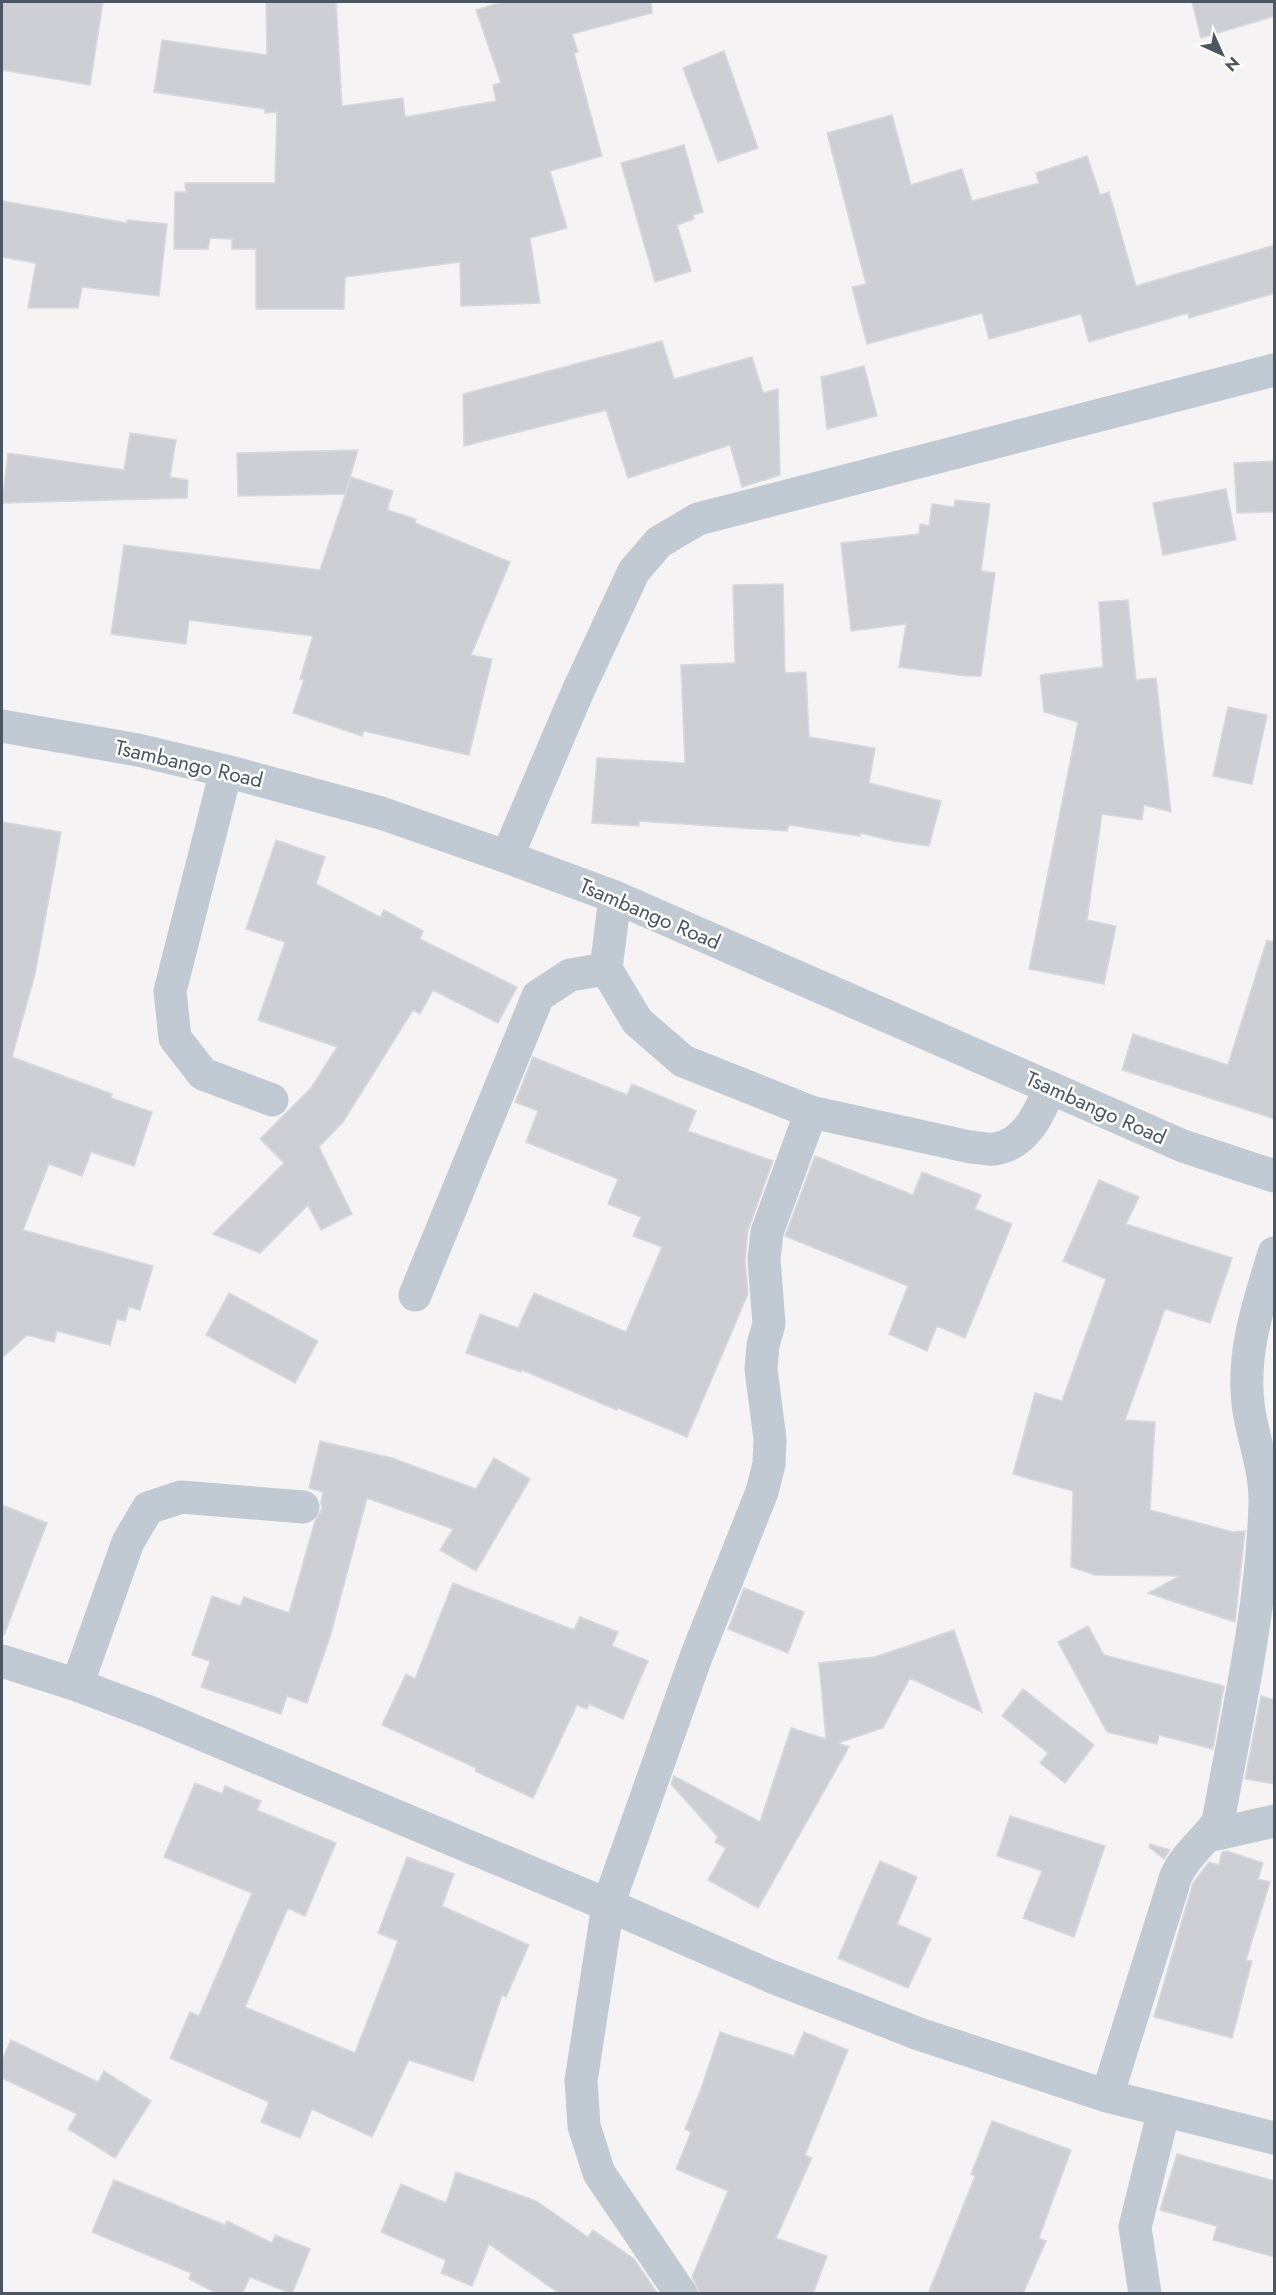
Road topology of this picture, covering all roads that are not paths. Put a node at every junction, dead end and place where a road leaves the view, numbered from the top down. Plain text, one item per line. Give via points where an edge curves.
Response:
1 (1275, 370) edge
2 (2, 726) edge
3 (226, 771) junction
4 (507, 858) junction
5 (615, 897) junction
6 (606, 969) junction
7 (1050, 1088) junction
8 (272, 1100) dead end
9 (811, 1112) junction
10 (1275, 1176) edge
11 (1275, 1253) edge
12 (415, 1295) dead end
13 (303, 1507) dead end
14 (2, 1661) edge
15 (77, 1685) junction
16 (1275, 1821) edge
17 (1208, 1836) junction
18 (608, 1905) junction
19 (1107, 2096) junction
20 (1164, 2110) junction
21 (1275, 2138) edge
22 (681, 2294) edge
23 (1144, 2294) edge

1 - 4 street via 698,519 659,542 634,572
2 - 3 street, Tsambango Road via 138,750
3 - 4 street, Tsambango Road via 381,813
3 - 8 street via 170,991 175,1038 203,1074
4 - 5 street, Tsambango Road
5 - 6 street
5 - 7 street, Tsambango Road
6 - 9 street via 637,1021 683,1060
6 - 12 street via 570,975 538,996
7 - 9 street via 1034,1123 1017,1140 995,1149
7 - 10 street, Tsambango Road via 1183,1146
9 - 18 street via 767,1232 764,1259 769,1324 761,1369 770,1439 762,1492 696,1657
11 - 17 street via 1253,1324 1246,1363 1248,1404 1265,1500 1260,1571 1218,1822
13 - 15 street via 181,1497 148,1508 128,1542
14 - 15 street
15 - 18 street
16 - 17 street
17 - 19 street via 1183,1860 1176,1876
18 - 19 street via 770,1976 919,2034
18 - 22 street via 581,2081 584,2126 599,2173
19 - 20 street
20 - 21 street
20 - 23 street via 1135,2227

